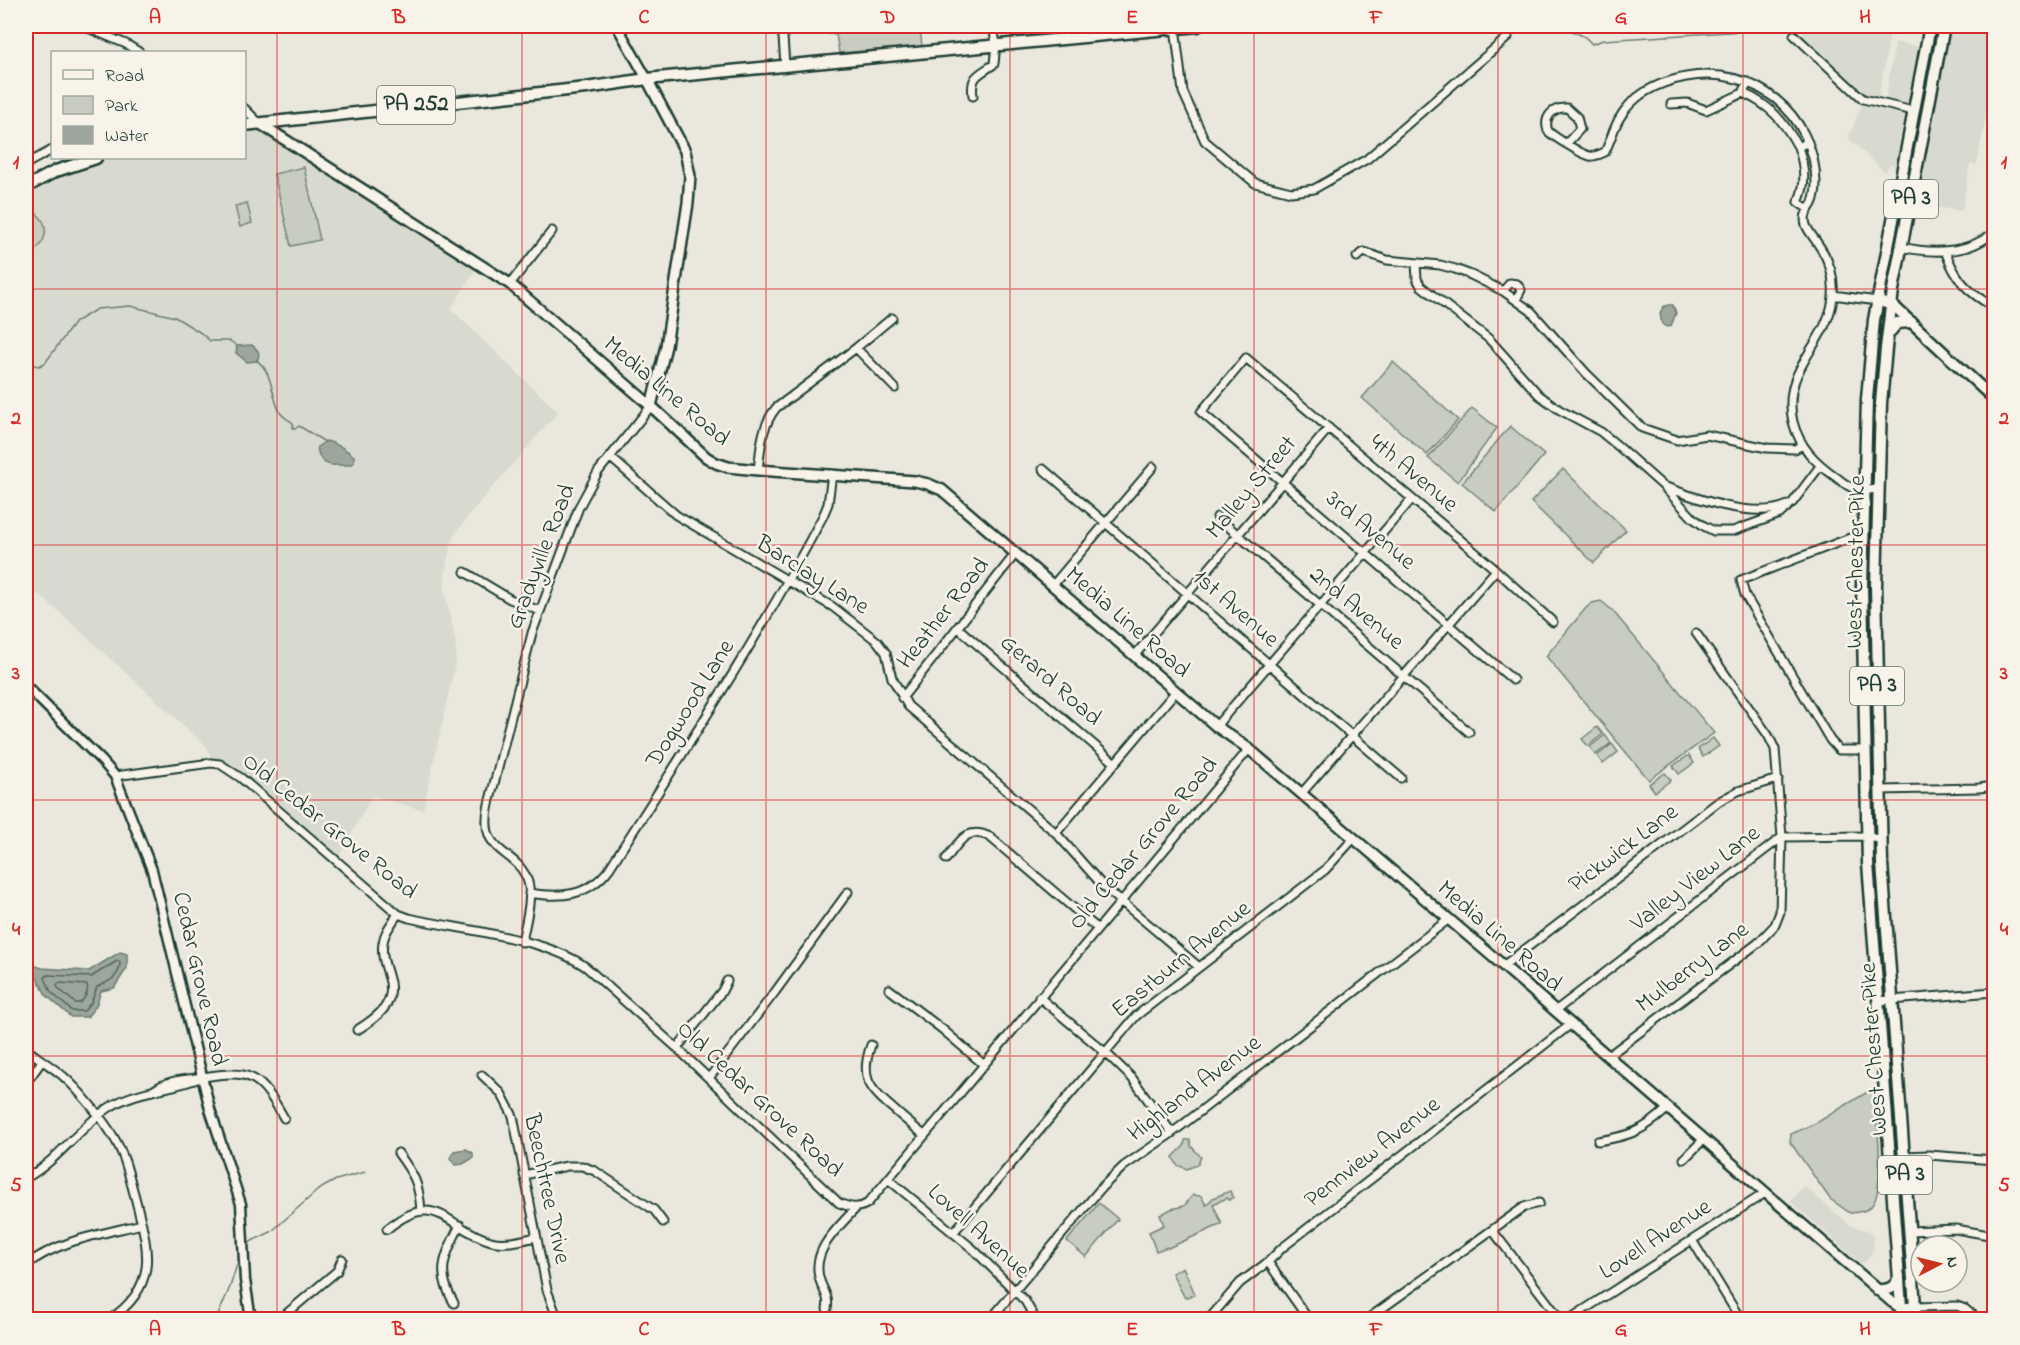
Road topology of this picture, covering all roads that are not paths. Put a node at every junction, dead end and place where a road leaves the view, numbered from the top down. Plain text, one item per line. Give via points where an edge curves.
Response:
1 (83, 26) edge
2 (617, 26) edge
3 (779, 26) edge
4 (993, 26) edge
5 (1198, 26) edge
6 (1930, 26) edge
7 (1944, 26) edge
8 (1175, 27) edge
9 (1794, 35) dead end
10 (1508, 37) dead end
11 (996, 44) junction
12 (137, 51) edge
13 (785, 66) junction
14 (646, 79) junction
15 (1748, 82) junction
16 (1743, 93) junction
17 (973, 96) dead end
18 (1671, 104) dead end
19 (246, 110) edge
20 (1913, 111) junction
21 (259, 123) junction
22 (246, 124) edge
23 (1808, 142) junction
24 (1567, 143) junction
25 (1798, 147) junction
26 (51, 151) edge
27 (93, 159) edge
28 (26, 164) edge
29 (26, 187) edge
30 (1808, 209) junction
31 (552, 231) dead end
32 (1995, 231) edge
33 (1901, 247) junction
34 (1945, 251) junction
35 (1357, 257) dead end
36 (1416, 263) junction
37 (510, 284) junction
38 (1503, 291) junction
39 (1833, 295) junction
40 (1516, 300) junction
41 (1877, 301) junction
42 (1891, 304) junction
43 (1995, 307) edge
44 (892, 318) dead end
45 (1911, 322) junction
46 (1887, 334) junction
47 (856, 348) junction
48 (895, 388) dead end
49 (1995, 399) edge
50 (651, 406) junction
51 (1201, 412) joint
52 (1329, 428) junction
53 (1802, 445) junction
54 (610, 457) junction
55 (1820, 466) junction
56 (1154, 467) dead end
57 (1043, 469) dead end
58 (758, 470) junction
59 (832, 474) junction
60 (1282, 482) junction
61 (1663, 486) junction
62 (1878, 489) junction
63 (1864, 490) junction
64 (1412, 499) junction
65 (1791, 504) junction
66 (1217, 517) dead end
67 (1104, 522) junction
68 (1863, 533) junction
69 (1237, 534) junction
70 (1365, 552) junction
71 (1016, 554) junction
72 (1496, 570) junction
73 (465, 572) dead end
74 (788, 581) junction
75 (1053, 585) junction
76 (1188, 594) junction
77 (1321, 606) junction
78 (540, 611) junction
79 (1553, 622) dead end
80 (1449, 624) junction
81 (958, 628) junction
82 (1696, 633) dead end
83 (1135, 655) junction
84 (1269, 665) junction
85 (1404, 676) junction
86 (1513, 680) dead end
87 (26, 686) edge
88 (1176, 691) junction
89 (903, 698) junction
90 (1216, 726) junction
91 (1469, 732) dead end
92 (1352, 736) junction
93 (1249, 749) junction
94 (1864, 750) junction
95 (1115, 763) junction
96 (115, 776) junction
97 (1401, 778) dead end
98 (1778, 779) junction
99 (1995, 786) edge
100 (1880, 790) junction
101 (1301, 794) junction
102 (1056, 832) junction
103 (1867, 836) junction
104 (1782, 837) junction
105 (1354, 838) junction
106 (1881, 840) junction
107 (946, 859) dead end
108 (848, 892) dead end
109 (529, 893) junction
110 (1121, 901) junction
111 (398, 914) junction
112 (1449, 919) junction
113 (1098, 929) junction
114 (522, 942) junction
115 (1503, 966) junction
116 (1199, 967) junction
117 (727, 981) dead end
118 (889, 989) dead end
119 (1995, 992) edge
120 (1039, 998) junction
121 (1892, 1000) junction
122 (1878, 1001) junction
123 (1555, 1011) junction
124 (1570, 1025) junction
125 (357, 1030) dead end
126 (871, 1045) dead end
127 (677, 1048) junction
128 (26, 1049) edge
129 (1106, 1053) junction
130 (1607, 1057) junction
131 (42, 1061) junction
132 (983, 1064) junction
133 (482, 1075) dead end
134 (202, 1077) junction
135 (709, 1078) junction
136 (26, 1083) edge
137 (1667, 1109) junction
138 (98, 1115) junction
139 (284, 1118) dead end
140 (1172, 1133) junction
141 (924, 1135) junction
142 (1703, 1140) junction
143 (1598, 1141) dead end
144 (398, 1153) dead end
145 (1904, 1156) junction
146 (1684, 1159) dead end
147 (1995, 1160) edge
148 (524, 1175) junction
149 (26, 1178) edge
150 (888, 1179) junction
151 (1764, 1193) junction
152 (1539, 1203) dead end
153 (855, 1208) junction
154 (421, 1211) junction
155 (663, 1222) dead end
156 (142, 1224) junction
157 (460, 1225) junction
158 (387, 1229) dead end
159 (1493, 1230) junction
160 (1910, 1232) junction
161 (953, 1233) junction
162 (1995, 1236) edge
163 (536, 1237) junction
164 (1692, 1240) junction
165 (342, 1259) dead end
166 (1268, 1262) junction
167 (26, 1265) edge
168 (1899, 1276) junction
169 (1015, 1290) junction
170 (1877, 1290) junction
171 (454, 1303) dead end
172 (1916, 1307) junction
173 (827, 1309) dead end
174 (1902, 1314) edge
175 (109, 1320) edge
176 (251, 1320) edge
177 (279, 1320) edge
178 (558, 1320) edge
179 (990, 1320) edge
180 (1036, 1320) edge
181 (1208, 1320) edge
182 (1309, 1320) edge
183 (1366, 1320) edge
184 (1561, 1320) edge
185 (1568, 1320) edge
186 (1741, 1320) edge
187 (1916, 1320) edge
188 (1978, 1320) edge

1 - 12 street
2 - 14 street, Gradyville Road
3 - 13 street
4 - 11 street
5 - 8 main road, PA 252
6 - 20 main road, West Chester Pike / PA 3
7 - 33 main road, West Chester Pike / PA 3
8 - 10 street via 1183,92 1205,141 1255,183 1291,192 1314,189 1367,159
8 - 11 main road, PA 252
9 - 20 street via 1863,99
11 - 13 main road, PA 252
11 - 17 street via 994,64 971,84
13 - 14 main road, PA 252
14 - 21 main road, PA 252
14 - 50 main road, Gradyville Road via 685,151 690,176 666,346
15 - 16 street
15 - 23 street via 1778,100 1796,120
15 - 24 street via 1704,75 1660,85 1644,92 1625,111 1605,152 1590,156
16 - 18 street via 1706,110 1687,103
16 - 25 street via 1767,105
19 - 21 street, Media Line Road
20 - 41 main road, West Chester Pike / PA 3
21 - 22 main road, PA 252
21 - 37 main road, Media Line Road
23 - 25 street
23 - 30 street via 1816,188
24 - 24 street via 1580,124 1573,111 1560,108 1549,115 1546,126 1554,137
25 - 30 street via 1803,171 1803,193 1798,202
26 - 28 street
27 - 29 main road via 56,171
30 - 39 street via 1805,224 1828,260
31 - 37 street
32 - 34 street via 1986,239
33 - 34 street
33 - 42 main road, West Chester Pike / PA 3
34 - 43 street via 1961,284
35 - 36 street via 1364,252 1387,260
36 - 38 street via 1471,274
36 - 61 street via 1421,286 1489,339 1539,395 1601,432
37 - 50 main road, Media Line Road
38 - 40 street
38 - 40 street via 1510,283 1517,284 1521,290
39 - 41 street
39 - 53 street via 1828,317 1793,386 1791,406
40 - 53 street via 1642,428 1677,440 1707,435 1767,448
41 - 42 main road
41 - 63 main road, West Chester Pike / PA 3
42 - 45 main road
42 - 46 main road, West Chester Pike / PA 3
44 - 47 street
45 - 46 main road via 1896,323
45 - 49 main road
46 - 62 main road, West Chester Pike / PA 3
47 - 48 street
47 - 58 street via 776,408 763,430
50 - 54 street, Gradyville Road
50 - 58 main road, Media Line Road via 716,463
51 - 52 street, 4th Avenue via 1246,358
51 - 60 street, 3rd Avenue
52 - 60 street, Malley Street
52 - 64 street, 4th Avenue
53 - 55 street
54 - 74 street, Barclay Lane via 676,515
54 - 78 street, Gradyville Road via 579,507
55 - 63 street via 1852,488
55 - 65 street
56 - 67 street
57 - 67 street, 1st Avenue
58 - 59 main road, Media Line Road
59 - 71 main road, Media Line Road via 934,486
59 - 74 street, Dogwood Lane via 828,504
60 - 69 street, Malley Street
60 - 70 street, 3rd Avenue
61 - 65 street via 1701,500 1757,511
61 - 65 street via 1693,518 1714,531 1743,528 1780,514
62 - 63 street
62 - 100 main road, West Chester Pike / PA 3 via 1875,615
63 - 68 main road, West Chester Pike / PA 3
64 - 70 street
64 - 72 street, 4th Avenue
66 - 69 street, 2nd Avenue
67 - 75 street
67 - 76 street, 1st Avenue
68 - 94 main road, West Chester Pike / PA 3
68 - 94 street via 1741,580 1745,595 1830,740 1839,750
69 - 76 street, Malley Street
69 - 77 street, 2nd Avenue
70 - 77 street
70 - 80 street, 3rd Avenue
71 - 75 main road, Media Line Road
71 - 81 street, Heather Road
72 - 79 street, 4th Avenue
72 - 80 street
73 - 78 street via 510,599
74 - 89 street, Barclay Lane via 833,607 882,646
74 - 109 street, Dogwood Lane via 739,667 604,876 589,888 566,896
75 - 83 main road, Media Line Road
76 - 83 street, Malley Street
76 - 84 street, 1st Avenue
77 - 84 street
77 - 85 street, 2nd Avenue
78 - 109 street, Gradyville Road via 487,815 491,839 522,870
80 - 85 street
80 - 86 street, 3rd Avenue
81 - 89 street, Heather Road
81 - 95 street, Gerard Road
82 - 98 street, Mulberry Lane via 1768,735
83 - 88 main road, Media Line Road
84 - 90 street
84 - 92 street, 1st Avenue
85 - 91 street, 2nd Avenue
85 - 92 street
87 - 96 street, Cedar Grove Road
88 - 90 main road, Media Line Road
88 - 95 street
89 - 102 street, Barclay Lane
90 - 93 main road, Media Line Road
92 - 97 street, 1st Avenue
92 - 101 street
93 - 101 main road, Media Line Road
93 - 110 street, Old Cedar Grove Road
94 - 103 main road, West Chester Pike / PA 3
95 - 102 street
96 - 111 street, Old Cedar Grove Road via 220,764
96 - 134 street, Cedar Grove Road via 152,870
98 - 104 street, Mulberry Lane
98 - 115 street, Pickwick Lane via 1738,791 1718,802
99 - 100 street
100 - 106 main road, West Chester Pike / PA 3
101 - 105 main road, Media Line Road
102 - 110 street, Barclay Lane via 1094,877
103 - 104 street, Valley View Lane
103 - 106 street, Valley View Lane
103 - 122 main road, West Chester Pike / PA 3
104 - 123 street, Valley View Lane
104 - 130 street, Mulberry Lane via 1780,912 1775,925
105 - 112 main road, Media Line Road
105 - 116 street, Eastburn Avenue via 1325,870
106 - 121 main road, West Chester Pike / PA 3
107 - 113 street via 964,836 975,832 990,837
108 - 135 street
109 - 114 street, Gradyville Road
110 - 113 street, Old Cedar Grove Road
110 - 116 street, Barclay Lane
111 - 114 street, Old Cedar Grove Road
111 - 125 street via 382,945 390,997 377,1018
112 - 115 main road, Media Line Road
112 - 140 street, Highland Avenue
113 - 120 street, Old Cedar Grove Road
114 - 127 street, Old Cedar Grove Road via 576,960
115 - 123 main road, Media Line Road
116 - 129 street, Eastburn Avenue via 1136,1016
117 - 127 street
118 - 132 street
119 - 121 street
120 - 129 street
120 - 132 street, Old Cedar Grove Road
121 - 122 street
121 - 145 main road, West Chester Pike / PA 3
122 - 168 main road, West Chester Pike / PA 3
123 - 124 main road, Media Line Road
124 - 130 main road, Media Line Road
124 - 166 street, Pennview Avenue
126 - 141 street via 866,1067 869,1086
127 - 135 street, Old Cedar Grove Road
128 - 131 street
129 - 140 street via 1132,1077
129 - 161 street, Eastburn Avenue
130 - 137 main road, Media Line Road
131 - 136 street
131 - 138 street via 63,1076
132 - 141 street, Old Cedar Grove Road
133 - 148 street, Beechtree Drive via 508,1104
134 - 138 street via 162,1084
134 - 139 street via 224,1073 249,1077 268,1091
134 - 176 street, Cedar Grove Road via 241,1204
135 - 153 street, Old Cedar Grove Road via 839,1203
137 - 142 main road, Media Line Road
137 - 143 street via 1633,1134
138 - 149 street
138 - 156 street via 122,1151
140 - 169 street, Highland Avenue via 1124,1166 1102,1187
141 - 150 street, Old Cedar Grove Road
142 - 146 street
142 - 151 main road, Media Line Road
144 - 154 street via 419,1187
145 - 147 street
145 - 160 main road, West Chester Pike / PA 3
148 - 155 street via 582,1166 654,1210
148 - 163 street, Beechtree Drive
150 - 153 street, Old Cedar Grove Road via 868,1203
150 - 161 street, Lovell Avenue
151 - 164 street, Lovell Avenue
151 - 170 main road, Media Line Road
152 - 159 street via 1524,1207
153 - 173 street via 827,1241 819,1258 818,1273 827,1295
154 - 157 street
154 - 158 street via 404,1216
156 - 167 street via 71,1241
156 - 175 street via 147,1264 142,1282 135,1299
157 - 163 street via 498,1242
157 - 171 street via 443,1265 446,1289
159 - 183 street
159 - 184 street
160 - 162 street via 1956,1229
160 - 172 main road, West Chester Pike / PA 3
161 - 169 street, Lovell Avenue
163 - 178 street, Beechtree Drive
164 - 185 street, Lovell Avenue
164 - 186 street
165 - 177 street via 337,1270
166 - 181 street, Pennview Avenue via 1240,1283
166 - 182 street
168 - 170 main road via 1892,1287
168 - 174 main road, West Chester Pike / PA 3
169 - 179 street, Highland Avenue
169 - 180 street, Lovell Avenue
170 - 174 main road, Media Line Road
172 - 174 main road
172 - 187 main road, West Chester Pike / PA 3
172 - 188 street via 1957,1306

